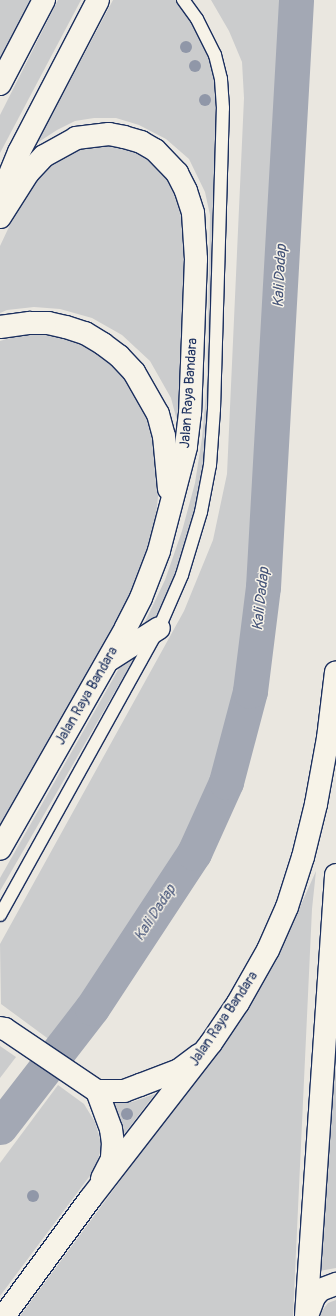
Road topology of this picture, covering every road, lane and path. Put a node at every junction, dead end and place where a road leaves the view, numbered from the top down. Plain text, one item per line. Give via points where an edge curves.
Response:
1 (44, 0) edge
2 (98, 0) edge
3 (183, 0) edge
4 (0, 84) edge
5 (0, 199) edge
6 (0, 217) edge
7 (0, 327) edge
8 (170, 514) junction
9 (159, 628) junction
10 (107, 662) junction
11 (336, 672) edge
12 (0, 849) edge
13 (336, 875) edge
14 (0, 915) edge
15 (4, 1029) edge
16 (211, 1043) junction
17 (93, 1089) junction
18 (90, 1199) junction
19 (336, 1284) edge
20 (4, 1316) edge
21 (306, 1316) edge

1 - 4 street
2 - 5 street via 19,152
3 - 9 lane via 208,38 221,79 223,108 214,409 210,465 201,512 182,575
6 - 8 street, Jalan Raya Bandara via 28,173 44,156 76,138 109,134 141,142 166,160 177,173 193,213 195,236 190,413 186,447
7 - 8 street via 48,323 85,333 119,356 134,372 158,414 164,436
8 - 10 street, Jalan Raya Bandara via 141,598
9 - 10 street
9 - 14 lane
10 - 12 street, Jalan Raya Bandara
11 - 16 street, Jalan Raya Bandara via 316,804 287,907 268,950 238,1003
13 - 21 street
15 - 17 street
16 - 17 street via 179,1070 124,1091
16 - 18 street, Jalan Raya Bandara
17 - 18 street via 111,1129 112,1159
18 - 20 street, Jalan Raya Bandara
19 - 21 street via 320,1290

